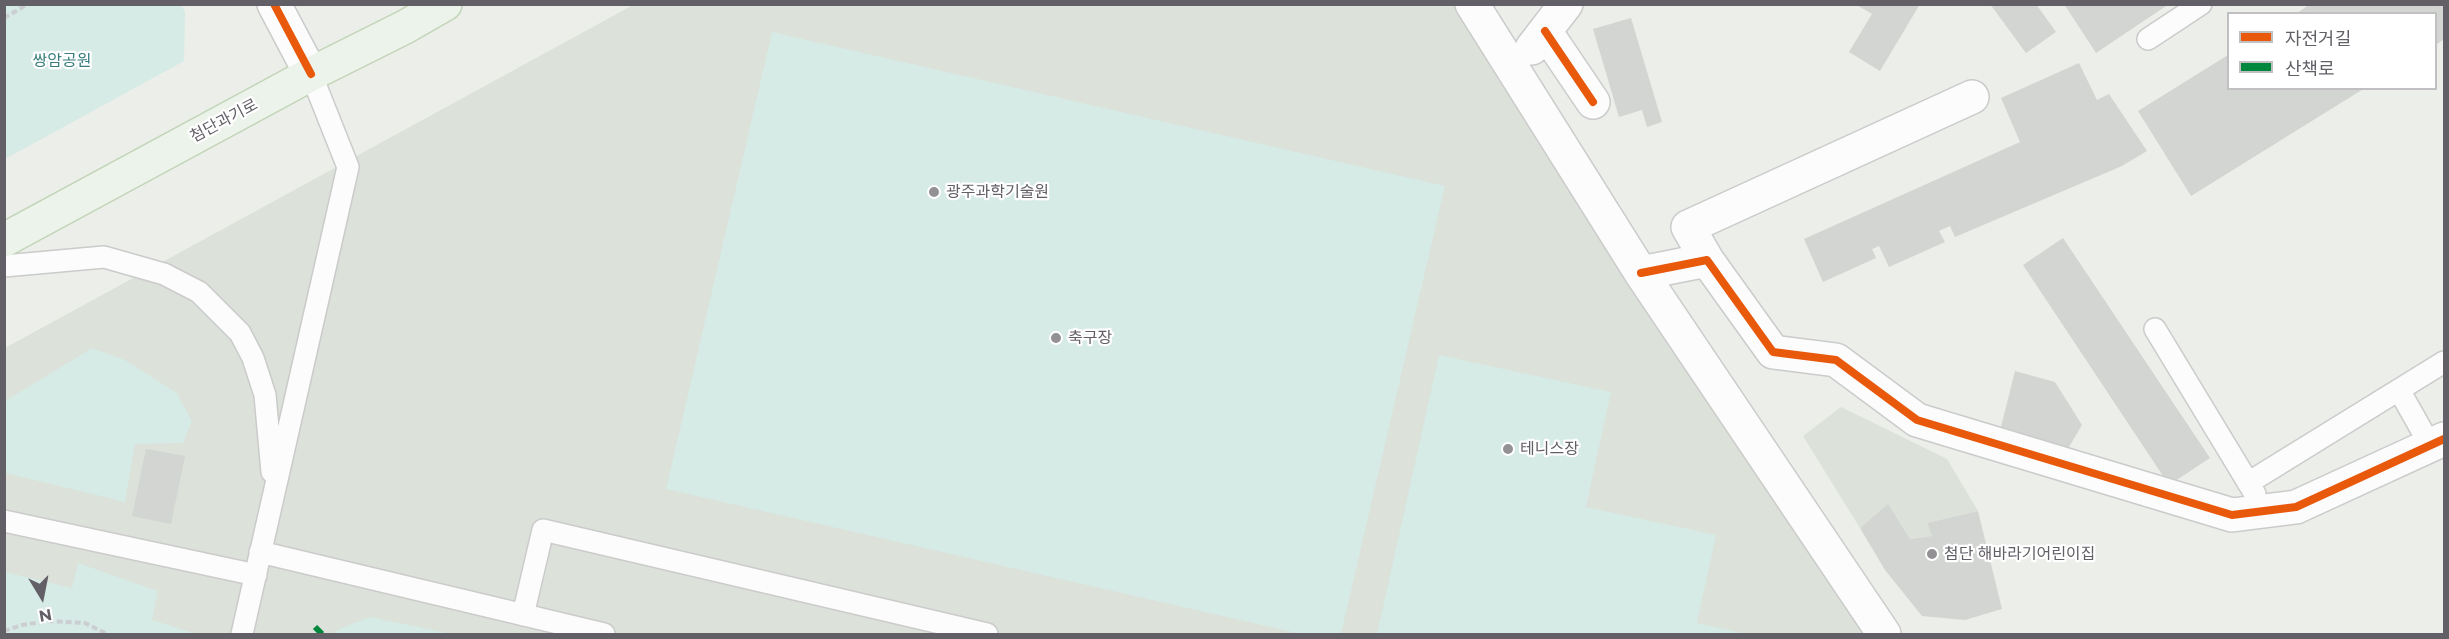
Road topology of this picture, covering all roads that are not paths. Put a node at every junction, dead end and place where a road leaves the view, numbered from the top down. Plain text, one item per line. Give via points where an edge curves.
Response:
1 (274, 4) edge
2 (445, 4) edge
3 (1472, 4) edge
4 (1566, 4) edge
5 (2201, 4) edge
6 (1545, 31) junction
7 (2148, 39) dead end
8 (1514, 71) junction
9 (311, 74) junction
10 (1972, 97) dead end
11 (1593, 102) dead end
12 (4, 240) edge
13 (1707, 260) junction
14 (4, 266) edge
15 (1641, 273) junction
16 (2155, 329) dead end
17 (2445, 362) edge
18 (2399, 390) junction
19 (2437, 442) edge
20 (274, 492) junction
21 (2256, 497) junction
22 (4, 521) edge
23 (260, 552) junction
24 (256, 575) junction
25 (523, 615) junction
26 (242, 634) edge
27 (604, 634) edge
28 (987, 634) edge
29 (1884, 634) edge

1 - 9 street
2 - 9 main road, 첨단과기로
3 - 8 street
4 - 6 street
5 - 7 lane
6 - 8 street
6 - 11 street
8 - 15 street
9 - 12 main road, 첨단과기로
9 - 20 lane via 348,167
10 - 13 street via 1688,227
13 - 15 street
13 - 21 street via 1773,352 1836,360 1917,420 2232,515
14 - 20 lane via 104,257 164,274 199,292 240,333 253,358 265,394
15 - 29 street
16 - 21 lane
17 - 18 lane
18 - 19 lane
18 - 21 lane
19 - 21 street via 2296,507
20 - 23 lane
22 - 24 lane
23 - 24 lane
23 - 25 lane
24 - 26 lane
25 - 27 lane
25 - 28 lane via 543,530

